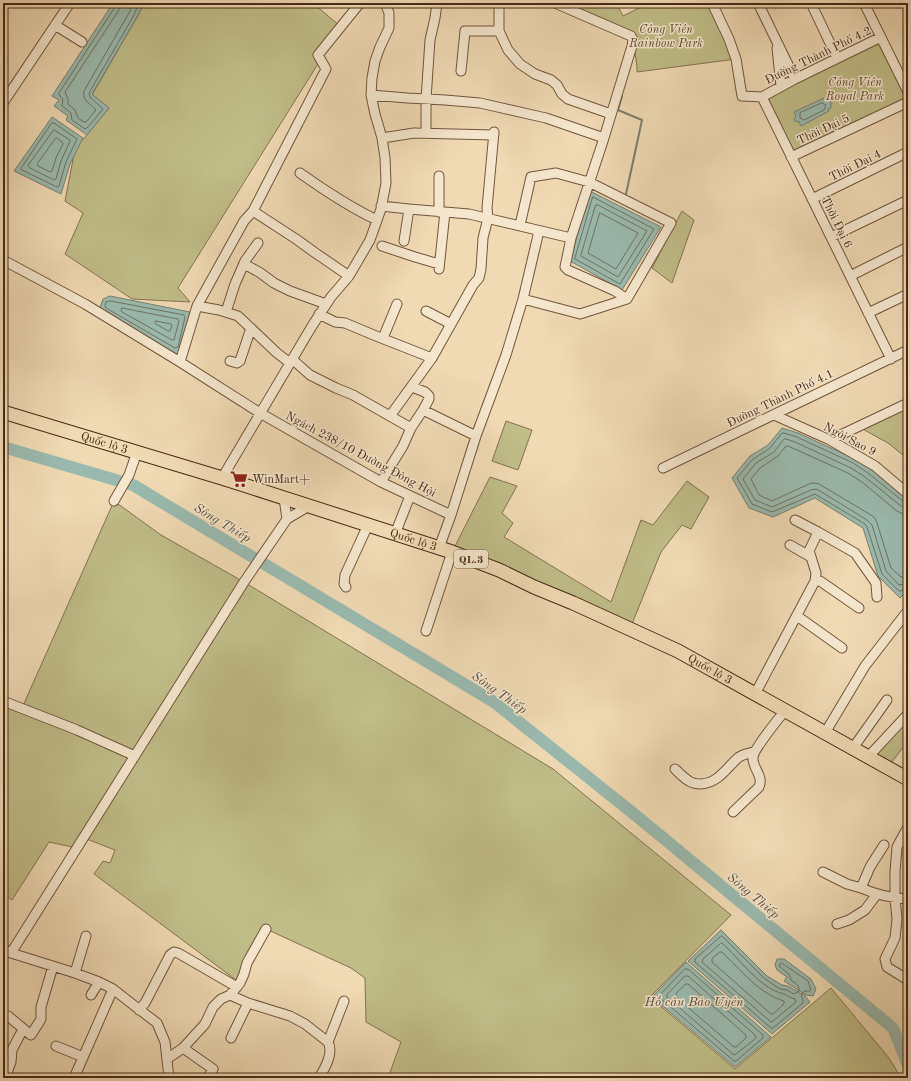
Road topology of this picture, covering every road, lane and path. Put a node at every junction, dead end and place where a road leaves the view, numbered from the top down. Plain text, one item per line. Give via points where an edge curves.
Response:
1 (70, 3) edge
2 (360, 3) edge
3 (385, 3) edge
4 (437, 3) edge
5 (498, 3) edge
6 (555, 3) edge
7 (712, 3) edge
8 (758, 3) edge
9 (810, 3) edge
10 (864, 3) edge
11 (56, 25) junction
12 (499, 31) junction
13 (881, 37) junction
14 (776, 41) junction
15 (82, 42) dead end
16 (837, 58) junction
17 (461, 71) dead end
18 (795, 80) junction
19 (782, 86) junction
20 (908, 92) edge
21 (371, 95) junction
22 (762, 97) junction
23 (426, 99) junction
24 (908, 102) edge
25 (3, 103) edge
26 (611, 114) junction
27 (426, 133) junction
28 (382, 138) junction
29 (604, 138) junction
30 (908, 152) edge
31 (792, 157) junction
32 (300, 173) dead end
33 (439, 176) dead end
34 (589, 182) junction
35 (812, 199) junction
36 (908, 200) edge
37 (381, 206) junction
38 (409, 209) junction
39 (253, 211) junction
40 (442, 212) junction
41 (488, 218) junction
42 (377, 220) junction
43 (520, 225) junction
44 (539, 231) junction
45 (831, 236) junction
46 (571, 238) junction
47 (404, 241) dead end
48 (258, 243) dead end
49 (382, 246) dead end
50 (908, 246) edge
51 (3, 260) edge
52 (244, 264) junction
53 (349, 276) junction
54 (850, 276) junction
55 (908, 294) edge
56 (523, 299) junction
57 (627, 299) junction
58 (326, 304) junction
59 (397, 304) dead end
60 (197, 306) junction
61 (426, 311) dead end
62 (226, 312) junction
63 (868, 313) junction
64 (319, 314) junction
65 (452, 324) junction
66 (251, 328) junction
67 (383, 338) junction
68 (908, 350) edge
69 (432, 358) junction
70 (891, 359) junction
71 (230, 361) dead end
72 (291, 361) junction
73 (180, 362) junction
74 (412, 387) junction
75 (908, 403) edge
76 (423, 410) junction
77 (3, 412) edge
78 (260, 413) junction
79 (774, 415) junction
80 (390, 416) junction
81 (411, 428) junction
82 (476, 436) junction
83 (830, 440) junction
84 (137, 452) junction
85 (663, 468) dead end
86 (222, 478) junction
87 (381, 482) junction
88 (908, 494) edge
89 (410, 496) junction
90 (284, 498) junction
91 (115, 500) dead end
92 (310, 506) junction
93 (451, 516) junction
94 (286, 519) junction
95 (795, 520) dead end
96 (368, 525) junction
97 (818, 532) junction
98 (395, 534) junction
99 (790, 545) dead end
100 (446, 550) junction
101 (811, 557) junction
102 (816, 581) junction
103 (346, 587) dead end
104 (877, 597) dead end
105 (859, 608) dead end
106 (908, 615) edge
107 (797, 616) junction
108 (426, 631) dead end
109 (842, 648) dead end
110 (756, 694) junction
111 (887, 700) dead end
112 (3, 701) edge
113 (785, 710) junction
114 (908, 714) edge
115 (825, 733) junction
116 (853, 748) junction
117 (754, 752) junction
118 (135, 756) junction
119 (869, 756) junction
120 (675, 769) dead end
121 (908, 779) edge
122 (733, 812) dead end
123 (908, 827) edge
124 (884, 845) dead end
125 (823, 872) dead end
126 (861, 888) junction
127 (877, 894) junction
128 (895, 899) junction
129 (908, 900) edge
130 (837, 924) dead end
131 (266, 929) dead end
132 (86, 936) dead end
133 (7, 951) edge
134 (53, 966) junction
135 (75, 973) junction
136 (908, 980) edge
137 (99, 982) junction
138 (237, 987) junction
139 (113, 989) junction
140 (91, 995) dead end
141 (230, 995) junction
142 (344, 1001) dead end
143 (248, 1003) junction
144 (139, 1010) junction
145 (3, 1014) edge
146 (23, 1028) junction
147 (231, 1038) dead end
148 (328, 1042) junction
149 (56, 1046) dead end
150 (7, 1048) edge
151 (183, 1048) junction
152 (83, 1057) junction
153 (167, 1059) junction
154 (4, 1078) edge
155 (74, 1078) edge
156 (169, 1078) edge
157 (208, 1078) edge
158 (318, 1078) edge

1 - 11 street
2 - 39 street via 318,55 326,69
3 - 21 street via 389,13 389,28 375,61
4 - 23 street via 430,40
5 - 12 street
6 - 26 street via 631,36 632,46
7 - 22 street, Đường Thành Phố 4.2 via 736,59 742,96
8 - 14 street
9 - 16 street
10 - 13 street
11 - 15 street
11 - 25 street
12 - 17 street via 465,31
12 - 26 street via 508,50 520,64 535,74 551,80 568,99
13 - 16 street, Đường Thành Phố 4.2
13 - 20 street
14 - 18 street
14 - 19 street
16 - 18 street, Đường Thành Phố 4.2
18 - 19 street, Đường Thành Phố 4.2
19 - 22 street, Đường Thành Phố 4.2
21 - 23 street
21 - 28 street
22 - 31 street, Thời Đại 6
23 - 27 street
23 - 29 street via 480,103 515,110
24 - 31 street, Thời Đại 5
26 - 29 street
27 - 28 street
27 - 41 street via 494,133
28 - 37 street via 386,158 386,183
29 - 34 street
30 - 35 street, Thời Đại 4
31 - 35 street, Thời Đại 6
32 - 42 street via 330,194
33 - 40 street
34 - 43 street via 556,172 531,177
34 - 46 street
34 - 57 street via 671,223
35 - 45 street, Thời Đại 6
36 - 45 street
37 - 38 street
37 - 42 street
38 - 40 street
38 - 47 street
39 - 53 street
39 - 60 street via 244,221
40 - 41 street
40 - 49 street via 439,267
41 - 43 street
41 - 65 street via 479,278
42 - 53 street via 370,240
43 - 44 street
44 - 46 street
44 - 56 street
45 - 54 street, Thời Đại 6
46 - 57 street via 565,267
48 - 52 street
50 - 54 street
51 - 73 street, Ngách 238/10 Đường Đông Hội via 85,304
52 - 58 street via 286,289
52 - 62 street
53 - 58 street
54 - 63 street, Thời Đại 6
55 - 63 street
56 - 57 street via 580,314
56 - 82 street via 506,355
58 - 64 street
59 - 67 street
60 - 62 street
60 - 73 street
61 - 65 street
62 - 66 street via 238,316
63 - 70 street, Thời Đại 6
64 - 67 street
64 - 72 street
65 - 69 street
66 - 71 street via 240,361
66 - 72 street via 277,353
67 - 69 street
68 - 70 street, Đường Thành Phố 4.1
69 - 74 street
70 - 79 street, Đường Thành Phố 4.1
72 - 78 street
72 - 80 street via 310,375
73 - 78 street, Ngách 238/10 Đường Đông Hội
74 - 76 street via 429,396
74 - 80 street
75 - 83 street
76 - 81 street
76 - 82 street
77 - 84 highway, Quốc lộ 3 / QL.3
78 - 86 street
78 - 87 street, Ngách 238/10 Đường Đông Hội
79 - 83 street, Ngôi Sao 9
79 - 85 street, Đường Thành Phố 4.1
80 - 81 street
81 - 87 street
82 - 93 street
83 - 88 street, Ngôi Sao 9 via 875,466
84 - 86 highway, Quốc lộ 3 / QL.3
84 - 91 street via 129,475
86 - 90 highway, Quốc lộ 3 / QL.3
87 - 89 street, Ngách 238/10 Đường Đông Hội
89 - 93 street, Ngách 238/10 Đường Đông Hội
89 - 98 street
90 - 92 highway, Quốc lộ 3 / QL.3
90 - 94 street
92 - 94 street
92 - 96 highway, Quốc lộ 3 / QL.3
93 - 100 street
94 - 118 street
95 - 97 street
96 - 98 highway, Quốc lộ 3 / QL.3
96 - 103 street via 345,575
97 - 101 street via 809,551
97 - 104 street via 855,553 876,582
98 - 100 highway, Quốc lộ 3 / QL.3
99 - 101 street
100 - 108 street
100 - 110 highway, Quốc lộ 3 / QL.3 via 500,570 678,651
101 - 102 street
102 - 105 street via 820,581
102 - 107 street
106 - 115 street via 906,613 865,666
107 - 109 street
107 - 110 street
110 - 113 highway, Quốc lộ 3 / QL.3
111 - 116 street
112 - 118 street
113 - 115 highway, Quốc lộ 3 / QL.3
113 - 117 street
114 - 119 street
115 - 116 highway, Quốc lộ 3 / QL.3
116 - 119 highway, Quốc lộ 3 / QL.3
117 - 120 street via 740,757 722,774 707,783 689,782
117 - 122 street via 753,763 761,782
118 - 133 street
119 - 121 highway, Quốc lộ 3 / QL.3
123 - 128 street via 897,847
124 - 126 street
125 - 126 street
126 - 127 street
127 - 128 street
127 - 130 street via 865,910
128 - 129 street
128 - 136 street via 895,938 885,959 887,967
131 - 138 street
132 - 135 street
133 - 134 street
134 - 135 street
134 - 146 street via 41,1007 41,1019 31,1035
135 - 137 street
137 - 139 street
137 - 140 street
138 - 141 street
138 - 144 street via 174,952
139 - 144 street
139 - 152 street
141 - 143 street
141 - 151 street via 213,1007 205,1024
142 - 148 street
143 - 147 street
143 - 148 street via 290,1016
144 - 153 street via 157,1023 165,1042
145 - 146 street
146 - 150 street
148 - 158 street via 329,1057
149 - 152 street
150 - 154 street via 11,1062
151 - 153 street
151 - 157 street via 212,1069
152 - 155 street
153 - 156 street

